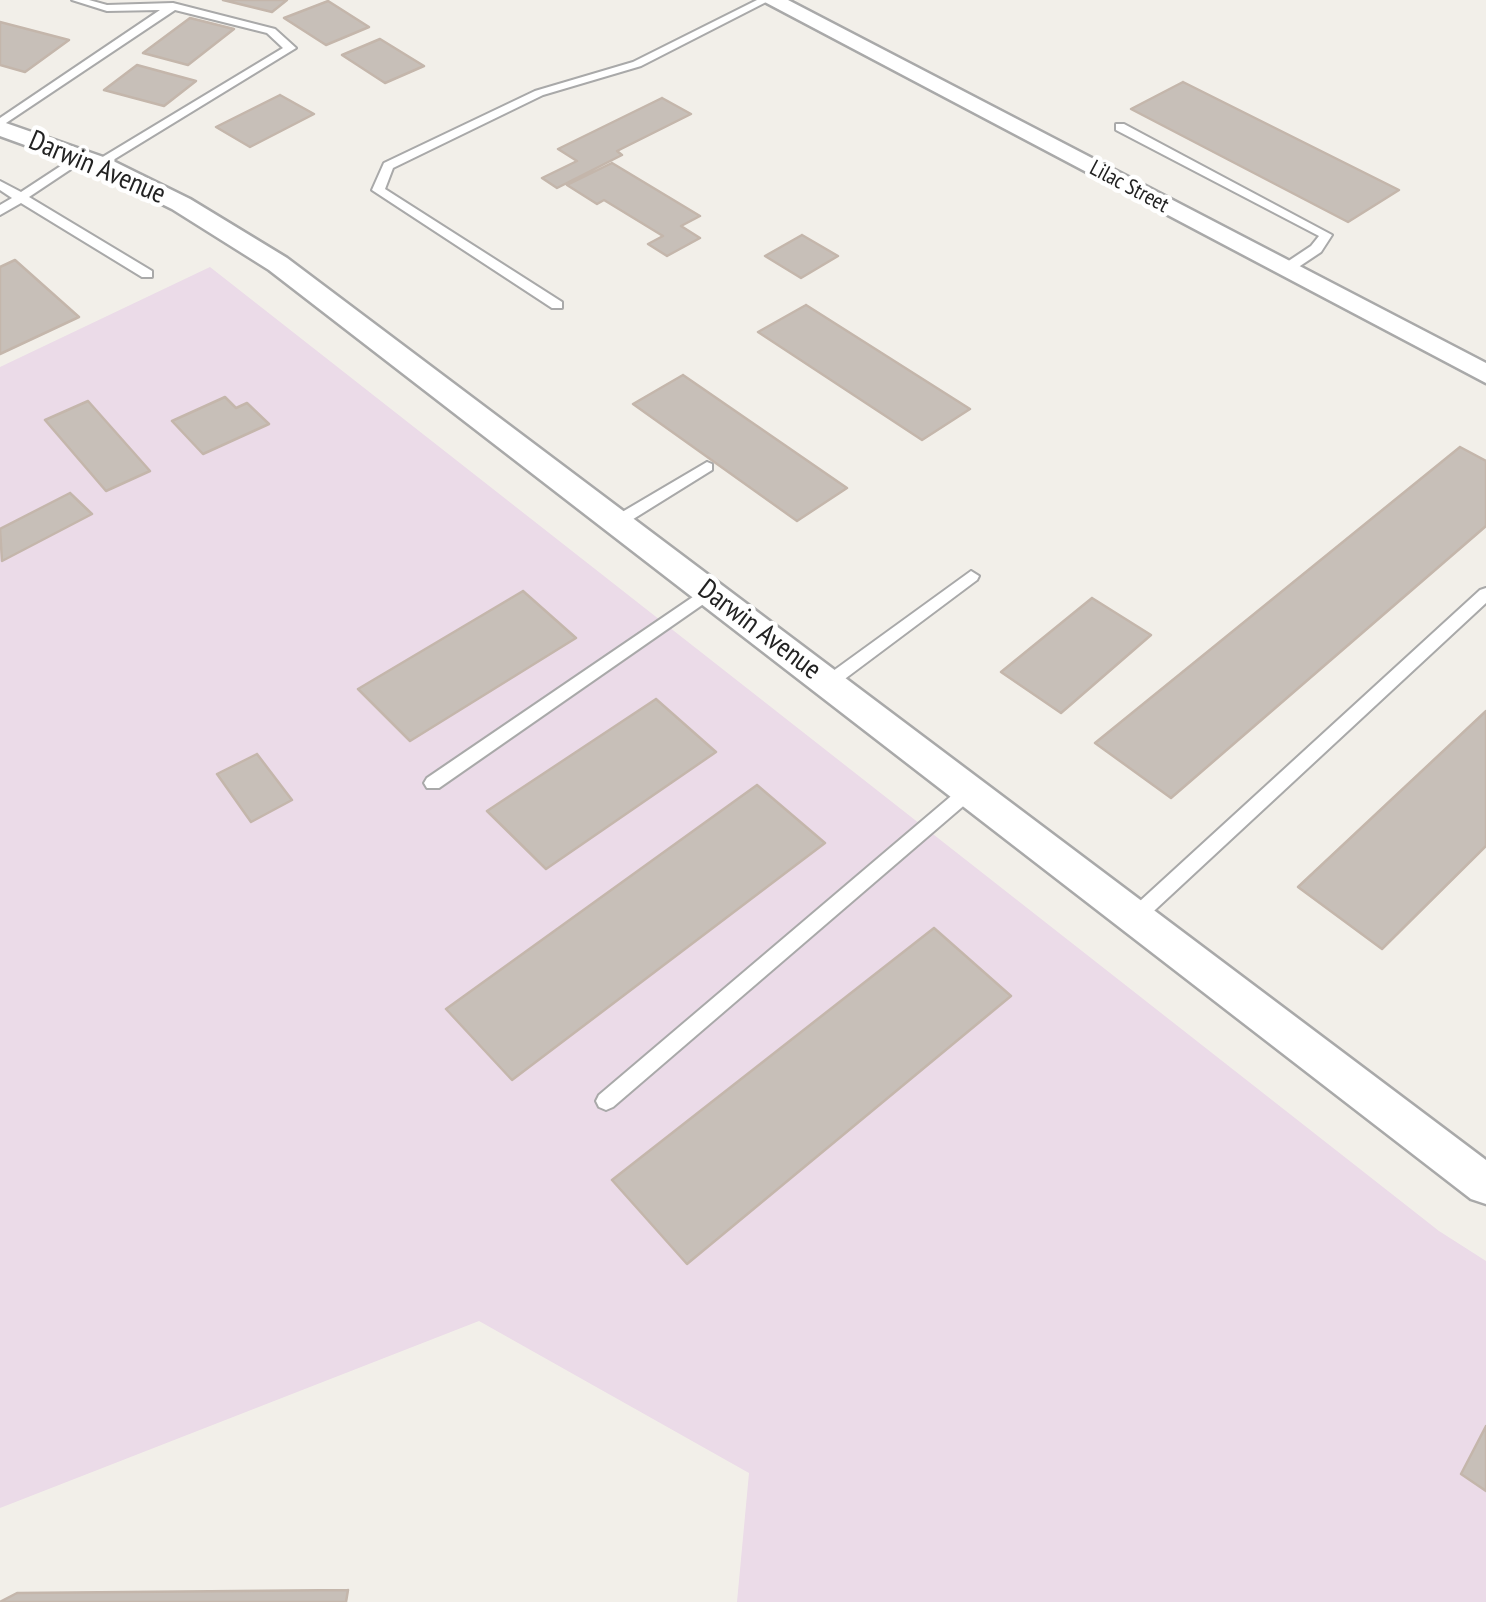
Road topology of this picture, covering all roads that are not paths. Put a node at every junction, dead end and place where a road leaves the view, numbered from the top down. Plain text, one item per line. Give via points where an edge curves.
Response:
1 (77, 0) edge
2 (769, 0) edge
3 (173, 6) junction
4 (0, 126) edge
5 (1120, 126) dead end
6 (92, 160) junction
7 (0, 184) edge
8 (21, 197) junction
9 (0, 211) edge
10 (1286, 269) junction
11 (146, 274) dead end
12 (557, 304) dead end
13 (1486, 374) edge
14 (707, 467) dead end
15 (616, 522) junction
16 (971, 576) dead end
17 (708, 592) junction
18 (1486, 594) edge
19 (828, 683) junction
20 (433, 783) dead end
21 (969, 791) junction
22 (1135, 917) junction
23 (606, 1100) dead end
24 (1486, 1185) edge

1 - 3 lane via 108,8
2 - 10 street, Lilac Street
2 - 12 lane via 637,64 539,94 388,166 378,190
3 - 4 lane
3 - 6 lane via 271,31 290,48
4 - 6 street, Darwin Avenue
5 - 10 lane via 1326,234
6 - 8 lane
6 - 15 street, Darwin Avenue via 278,264
7 - 8 lane
8 - 9 lane
8 - 11 lane
10 - 13 street, Lilac Street
14 - 15 lane
15 - 17 street, Darwin Avenue
16 - 19 lane
17 - 19 street, Darwin Avenue
17 - 20 lane
18 - 22 lane
19 - 21 street, Darwin Avenue
21 - 22 street, Darwin Avenue
21 - 23 lane
22 - 24 street, Darwin Avenue

